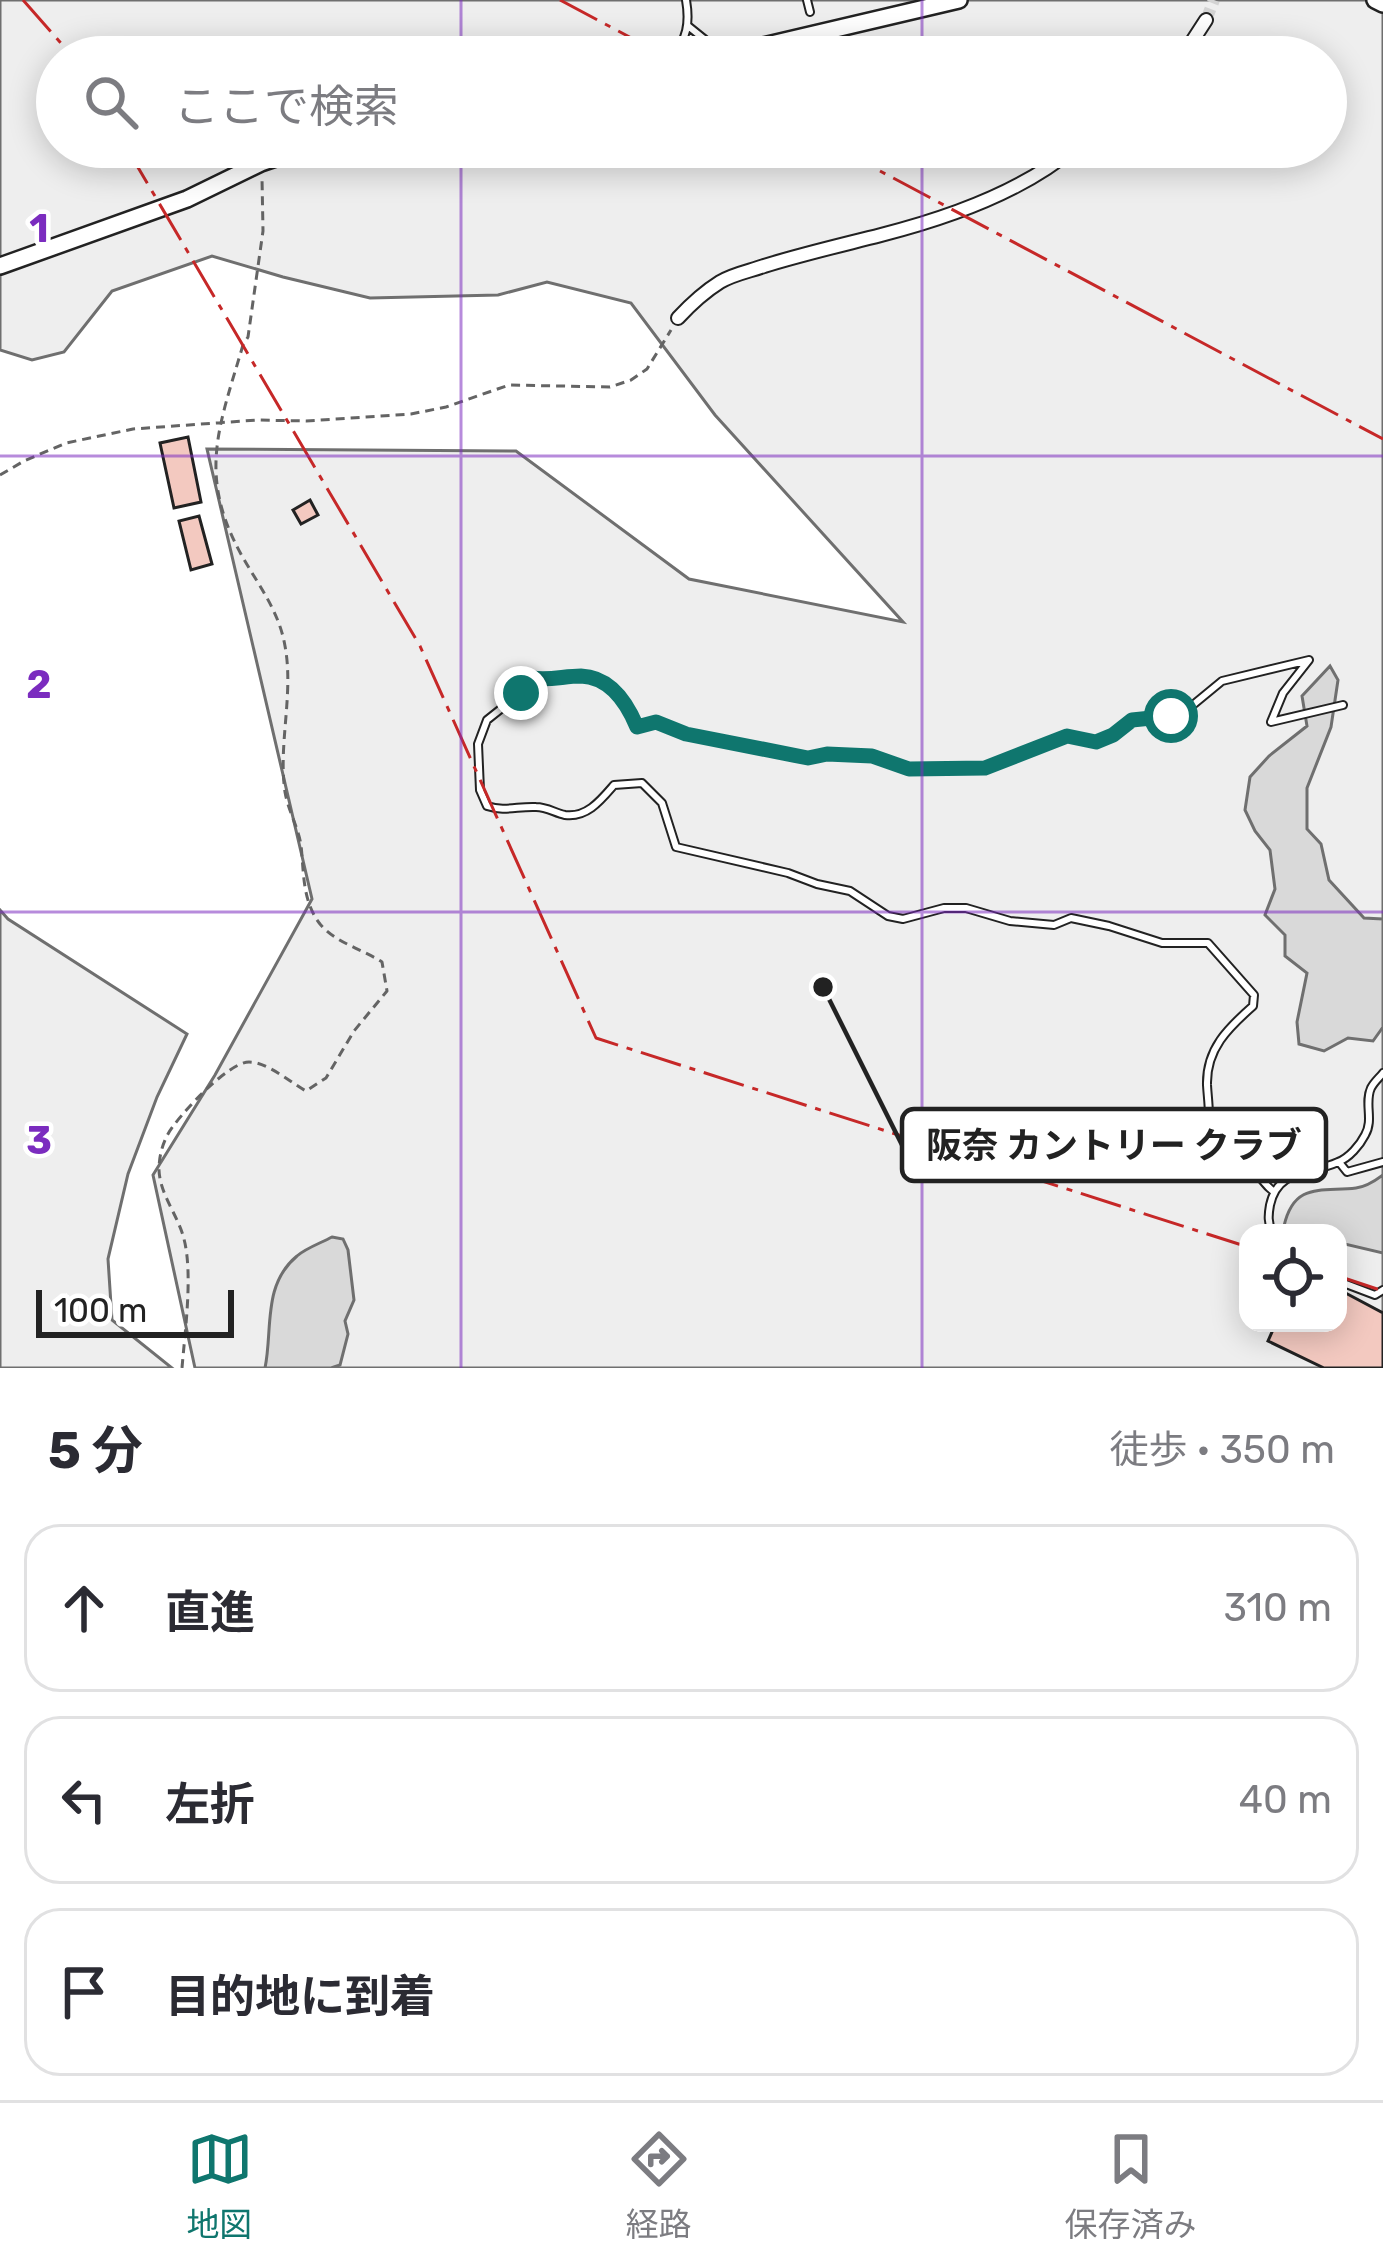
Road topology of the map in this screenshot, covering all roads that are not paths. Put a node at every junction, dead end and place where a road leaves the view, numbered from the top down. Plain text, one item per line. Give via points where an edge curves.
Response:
1 (686, 0) edge
2 (807, 0) edge
3 (959, 0) edge
4 (810, 12) dead end
5 (1206, 20) tunnel mouth
6 (688, 26) junction
7 (685, 36) edge
8 (699, 36) edge
9 (821, 36) edge
10 (1196, 36) edge
11 (251, 168) edge
12 (1047, 168) edge
13 (0, 266) edge
14 (678, 318) road end
15 (1343, 705) dead end
16 (1383, 1073) edge
17 (1339, 1162) junction
18 (1383, 1162) edge
19 (1273, 1191) junction
20 (1269, 1224) edge
21 (1347, 1284) edge
22 (1383, 1290) edge

1 - 6 lane
2 - 4 lane
3 - 9 street
5 - 10 street
6 - 7 lane
6 - 8 lane
11 - 13 street
12 - 14 street via 971,206 725,278
15 - 19 lane via 1271,722 1309,661 1222,681 1188,709 1132,720 1096,742 1067,736 985,768 909,769 872,756 808,758 656,722 637,727 597,678 532,678 487,720 478,744 480,790 487,806 501,811 545,807 568,816 596,808 614,785 642,783 662,802 676,847 850,891 888,916 966,908 1010,921 1054,925 1071,918 1162,943 1208,943 1254,995 1211,1054 1206,1132 1244,1153
16 - 17 lane via 1370,1089 1365,1135
17 - 18 lane via 1347,1172
17 - 19 lane
19 - 20 lane
21 - 22 lane

